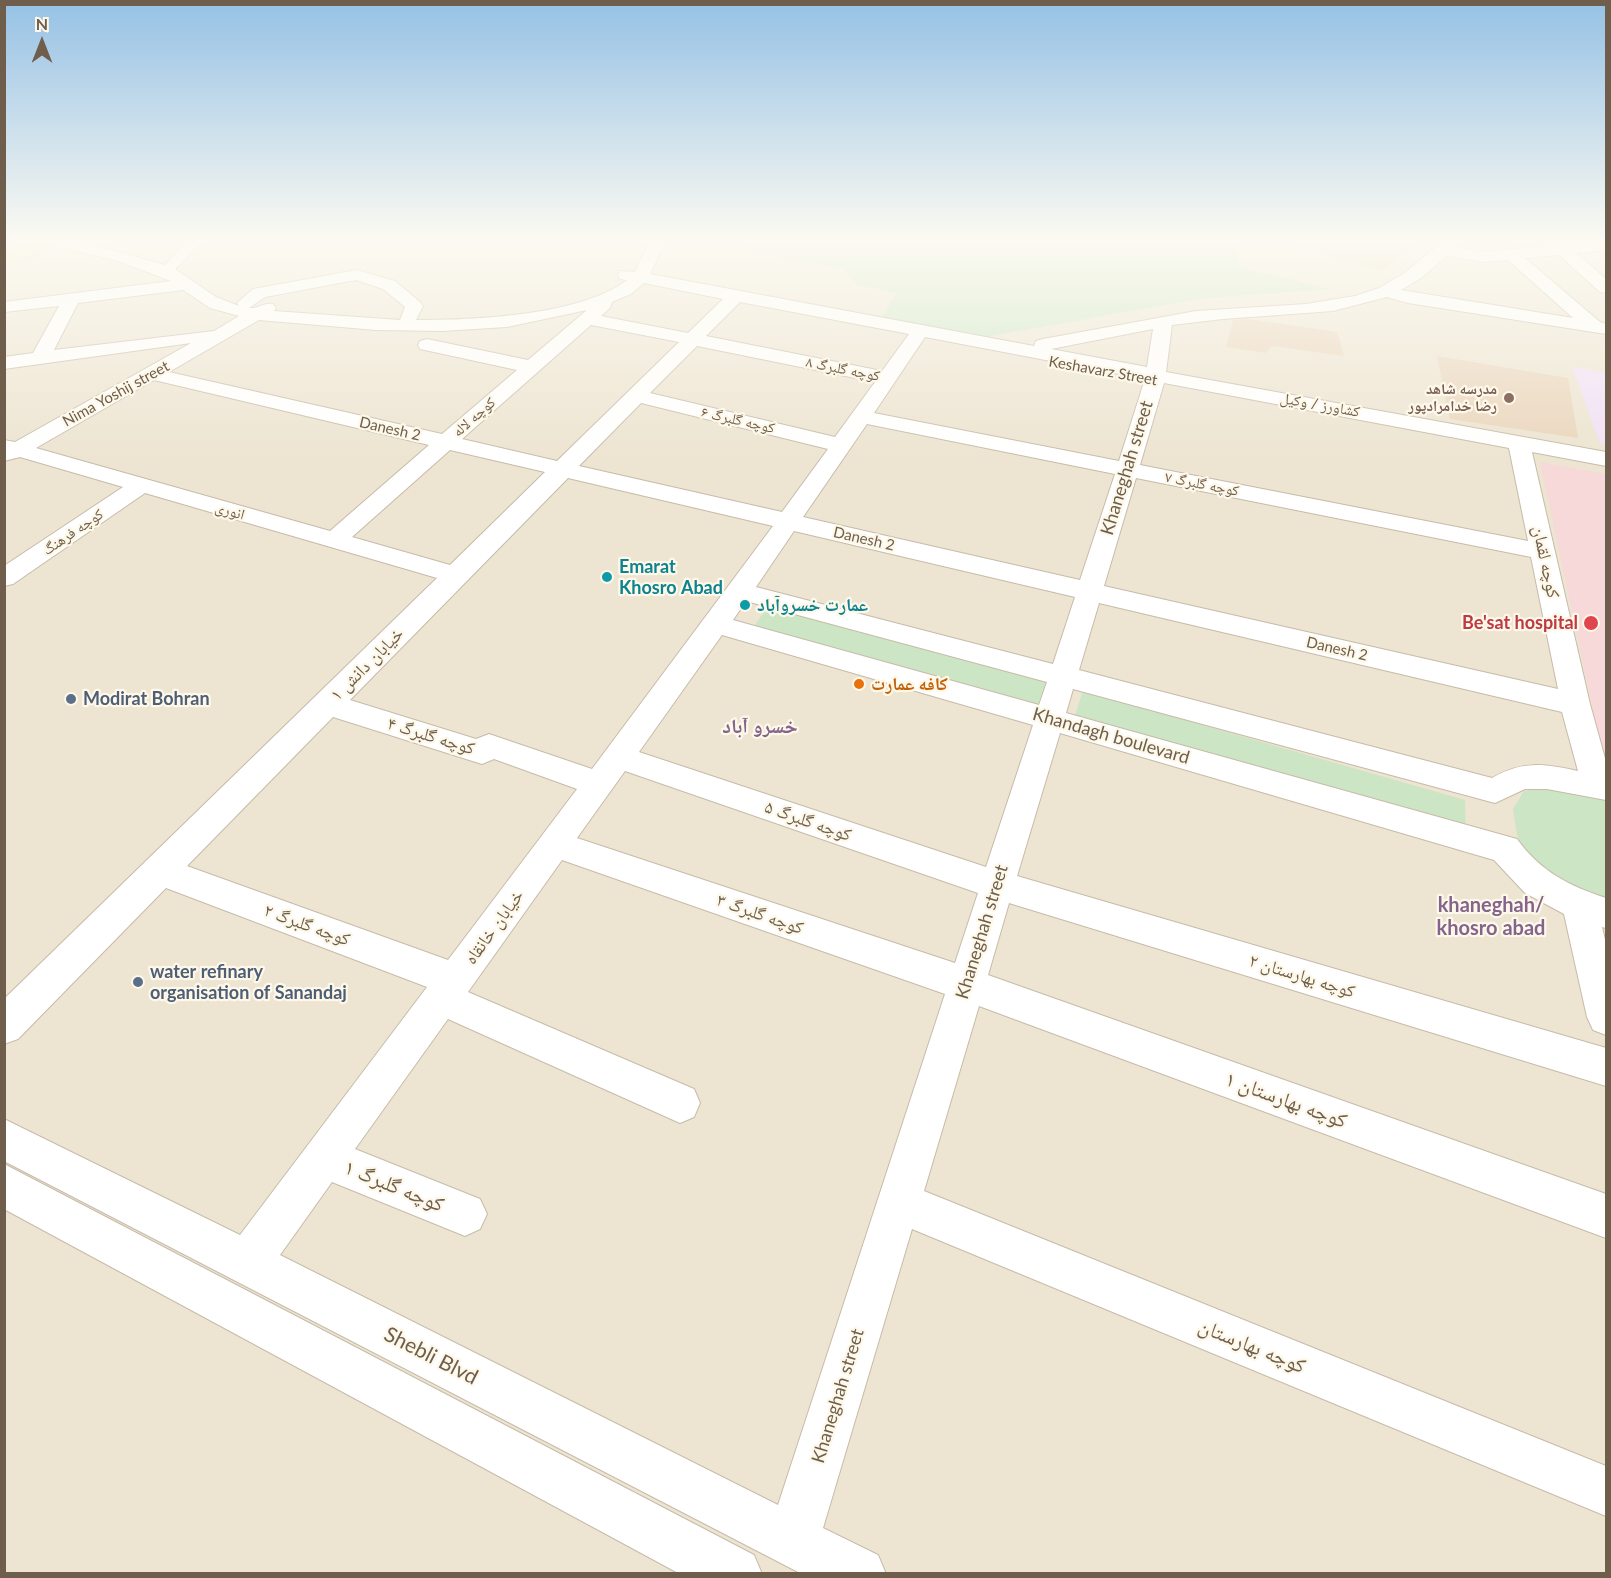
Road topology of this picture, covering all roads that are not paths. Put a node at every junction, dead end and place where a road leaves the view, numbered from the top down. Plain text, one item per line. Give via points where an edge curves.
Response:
1 (63, 314) edge
2 (250, 314) edge
3 (292, 314) edge
4 (342, 314) edge
5 (410, 314) edge
6 (499, 314) edge
7 (543, 314) edge
8 (591, 314) edge
9 (718, 314) edge
10 (807, 314) edge
11 (821, 314) edge
12 (1211, 314) edge
13 (1508, 314) edge
14 (1583, 314) edge
15 (408, 318) junction
16 (586, 318) junction
17 (1163, 322) junction
18 (1600, 328) edge
19 (224, 333) junction
20 (916, 337) junction
21 (693, 339) junction
22 (427, 345) dead end
23 (1035, 346) junction
24 (1007, 347) junction
25 (41, 357) junction
26 (4, 363) edge
27 (531, 367) junction
28 (152, 374) junction
29 (887, 378) junction
30 (1163, 378) junction
31 (636, 396) junction
32 (860, 416) junction
33 (445, 442) junction
34 (1519, 443) junction
35 (840, 445) junction
36 (9, 451) edge
37 (1606, 457) edge
38 (562, 469) junction
39 (1127, 469) junction
40 (142, 485) junction
41 (786, 521) junction
42 (334, 540) junction
43 (1544, 552) junction
44 (456, 575) junction
45 (4, 578) edge
46 (740, 591) junction
47 (1089, 591) junction
48 (716, 624) junction
49 (1062, 678) junction
50 (327, 704) junction
51 (1575, 704) junction
52 (1049, 718) junction
53 (609, 770) junction
54 (1602, 787) edge
55 (555, 844) junction
56 (160, 870) junction
57 (997, 885) junction
58 (1593, 909) edge
59 (966, 984) junction
60 (448, 989) junction
61 (1606, 1017) edge
62 (4, 1026) edge
63 (1606, 1067) edge
64 (680, 1103) dead end
65 (4, 1139) edge
66 (324, 1158) junction
67 (4, 1185) edge
68 (898, 1202) junction
69 (465, 1214) dead end
70 (1606, 1216) edge
71 (247, 1263) junction
72 (1606, 1491) edge
73 (793, 1540) junction
74 (735, 1574) edge
75 (859, 1574) edge

1 - 25 street
2 - 19 street, Nima Yoshij street
3 - 7 street, Keshavarz Street via 357,324 471,326
4 - 15 street, Keshavarz Street
5 - 15 street, Nima Yoshij street
6 - 15 street, Keshavarz Street
8 - 16 street, کوچه لاله
9 - 21 street, خیابان دانش ۱
10 - 20 street, Keshavarz Street
11 - 24 street, Keshavarz Street
12 - 17 street
13 - 18 street
14 - 18 street
16 - 21 street, کوچه گلبرگ ۸
16 - 27 street, کوچه لاله
17 - 23 street via 1089,339
17 - 30 street, Khaneghah street
19 - 25 street
19 - 28 street, Nima Yoshij street
20 - 29 street, خیابان خانقاه
20 - 30 street, Keshavarz Street
21 - 29 street, کوچه گلبرگ ۸
21 - 31 street, خیابان دانش ۱
22 - 27 street
23 - 24 street
23 - 30 street, کشاورز / وکیل
24 - 30 street, Keshavarz Street
25 - 26 street
27 - 33 street, کوچه لاله
28 - 33 street, Danesh 2
28 - 36 street, Nima Yoshij street
29 - 32 street, خیابان خانقاه
30 - 34 street, Keshavarz Street
30 - 37 street, کشاورز / وکیل
30 - 39 street, Khaneghah street
31 - 35 street, کوچه گلبرگ ۶
31 - 38 street, خیابان دانش ۱
32 - 35 street, خیابان خانقاه
32 - 39 street, کوچه گلبرگ ۷
33 - 38 street, Danesh 2
33 - 42 street, کوچه لاله
34 - 37 street, Keshavarz Street
34 - 43 street, کوچه لقمان
35 - 41 street, خیابان خانقاه
36 - 40 street, انوری
38 - 41 street, Danesh 2
38 - 44 street, خیابان دانش ۱
39 - 43 street, کوچه گلبرگ ۷
39 - 47 street, Khaneghah street
40 - 42 street, انوری
40 - 45 street, کوچه فرهنگ
41 - 46 street, خیابان خانقاه
41 - 47 street, Danesh 2
42 - 44 street, انوری
43 - 51 street, کوچه لقمان
44 - 50 street, خیابان دانش ۱
46 - 48 street, خیابان خانقاه
46 - 49 street
47 - 49 street, Khaneghah street
47 - 51 street, Danesh 2
48 - 52 street, Khandagh boulevard
48 - 53 street, خیابان خانقاه
49 - 52 street, Khaneghah street
49 - 54 street via 1495,791 1520,777 1547,777
50 - 53 street, کوچه گلبرگ ۴ via 482,752 489,745
50 - 56 street, خیابان دانش ۱
51 - 54 street, کوچه لقمان
52 - 57 street, Khaneghah street
52 - 58 street, Khandagh boulevard via 1505,849 1517,868 1542,889
53 - 55 street, خیابان خانقاه
53 - 57 street, کوچه گلبرگ ۵
55 - 59 street, کوچه گلبرگ ۳
55 - 60 street, خیابان خانقاه
56 - 60 street, کوچه گلبرگ ۲
56 - 62 street, خیابان دانش ۱
57 - 59 street, Khaneghah street
57 - 63 street, کوچه بهارستان ۲
58 - 61 street
59 - 68 street, Khaneghah street
59 - 70 street, کوچه بهارستان ۱
60 - 64 street, کوچه گلبرگ ۲
60 - 66 street, خیابان خانقاه
65 - 71 street, Shebli Blvd
66 - 69 street, کوچه گلبرگ ۱
66 - 71 street, خیابان خانقاه
67 - 74 street
68 - 72 street, کوچه بهارستان
68 - 73 street, Khaneghah street
71 - 73 street, Shebli Blvd
73 - 75 street, Shebli Blvd

